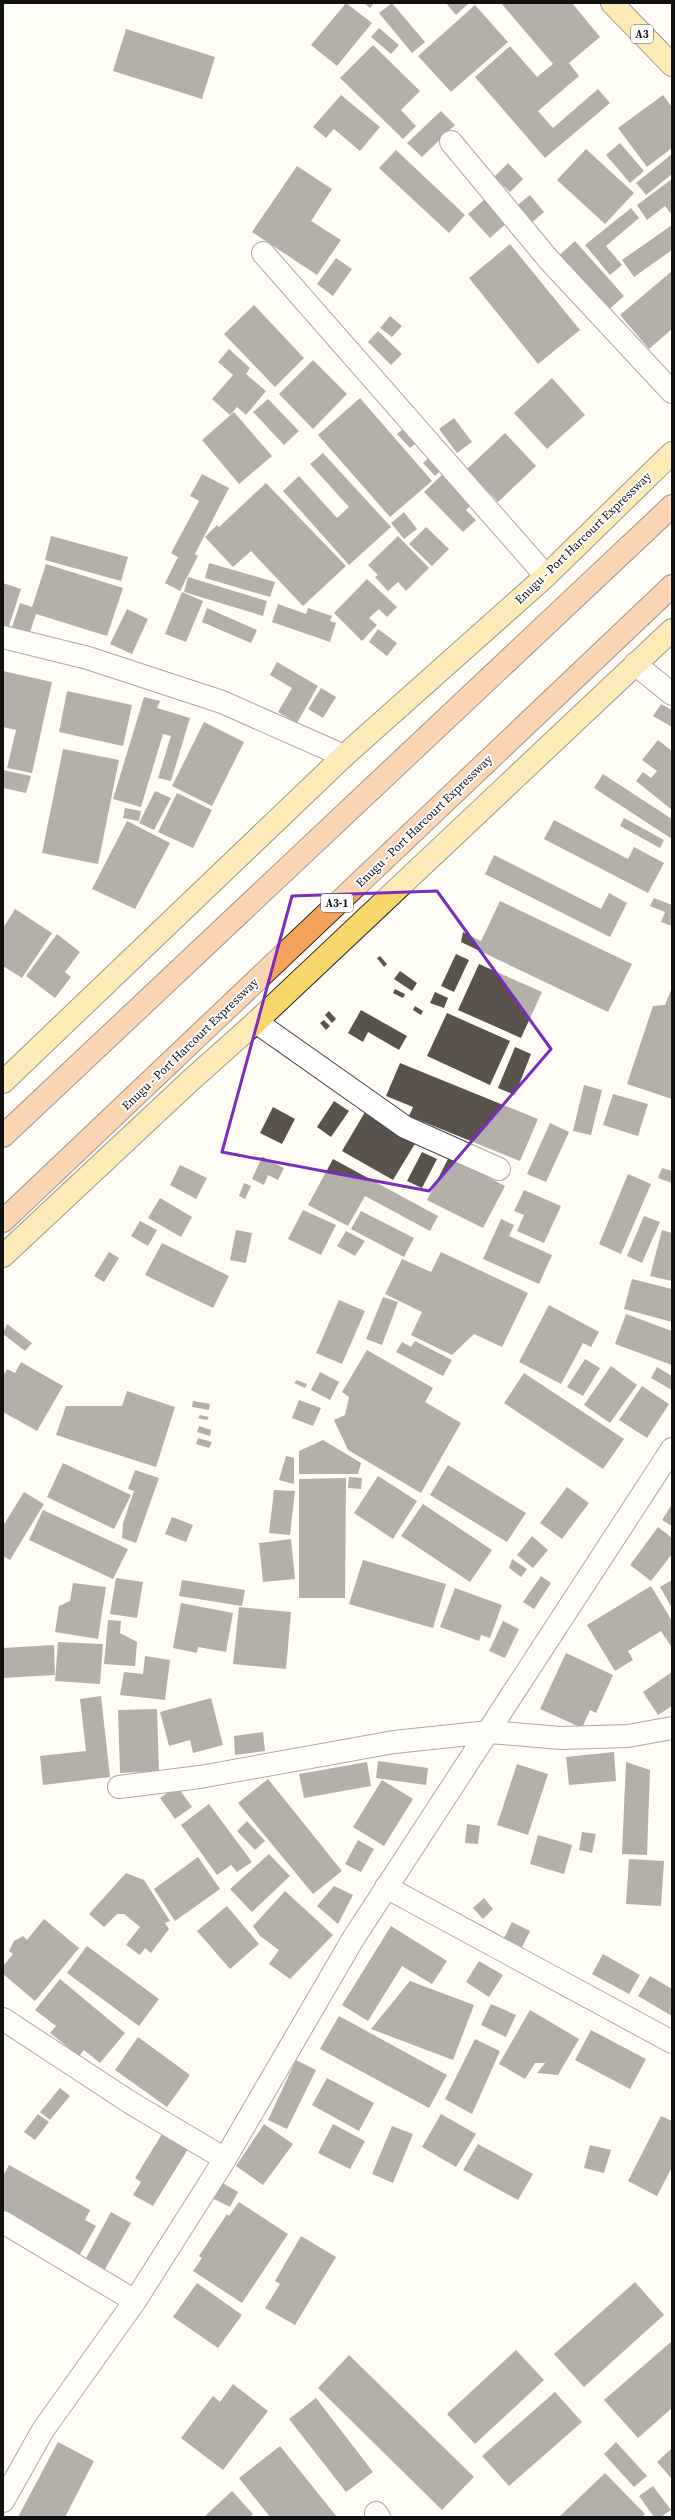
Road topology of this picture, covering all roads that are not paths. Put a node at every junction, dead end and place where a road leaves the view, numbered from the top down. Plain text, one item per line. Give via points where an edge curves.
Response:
1 (612, 3) edge
2 (672, 65) edge
3 (451, 142) dead end
4 (263, 253) dead end
5 (672, 392) edge
6 (672, 453) edge
7 (672, 506) edge
8 (546, 576) junction
9 (672, 586) edge
10 (672, 630) edge
11 (3, 637) edge
12 (635, 664) junction
13 (672, 694) edge
14 (344, 756) junction
15 (256, 1022) junction
16 (3, 1082) edge
17 (7, 1124) edge
18 (499, 1169) dead end
19 (3, 1221) edge
20 (3, 1256) edge
21 (672, 1449) edge
22 (672, 1728) edge
23 (489, 1732) junction
24 (119, 1787) dead end
25 (386, 1887) junction
26 (3, 2019) edge
27 (672, 2042) edge
28 (225, 2159) junction
29 (3, 2222) edge
30 (136, 2301) junction
31 (3, 2502) edge

1 - 2 main road, A3
3 - 5 street via 549,260
4 - 8 street
6 - 8 main road, Enugu - Port Harcourt Expressway
7 - 17 highway
8 - 14 main road, Enugu - Port Harcourt Expressway
9 - 19 highway, Enugu - Port Harcourt Expressway / A3-1
10 - 12 main road, A3-1
11 - 14 street via 88,658 222,702
12 - 13 street
12 - 15 main road, A3-1
14 - 16 main road, Enugu - Port Harcourt Expressway
15 - 18 street via 404,1127
15 - 20 main road, A3-1
21 - 23 street
22 - 23 street via 628,1736 561,1738
23 - 24 street via 394,1742 200,1777
23 - 25 street
25 - 27 street
25 - 28 street
26 - 28 street via 132,2103
28 - 30 street
29 - 30 street
30 - 31 street via 43,2430

